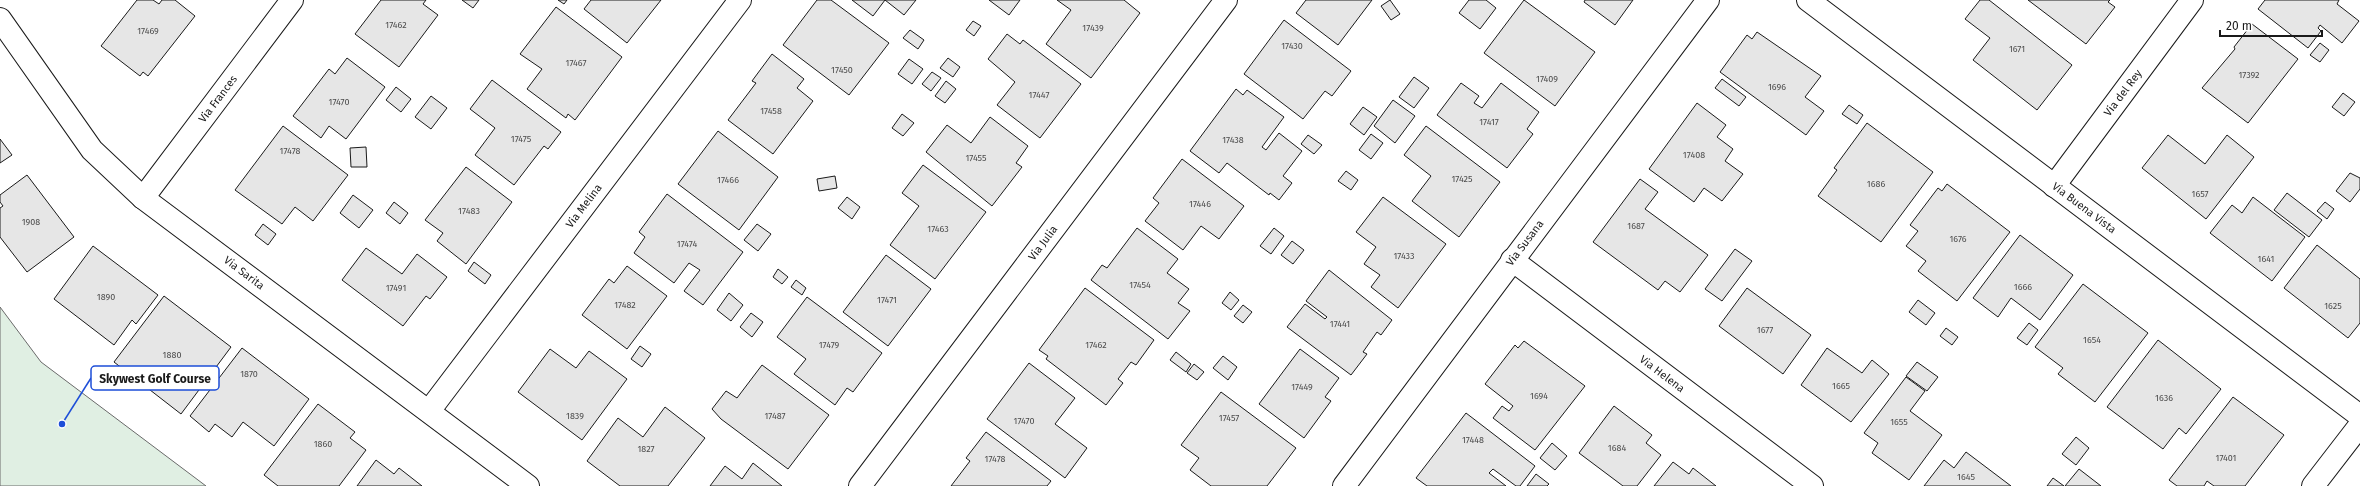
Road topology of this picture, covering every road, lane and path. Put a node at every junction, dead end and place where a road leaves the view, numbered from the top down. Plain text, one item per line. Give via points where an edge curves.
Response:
1 (292, 0) edge
2 (740, 0) edge
3 (1226, 0) edge
4 (1708, 0) edge
5 (1808, 0) edge
6 (2192, 0) edge
7 (0, 19) edge
8 (2054, 186) junction
9 (143, 198) junction
10 (1512, 260) junction
11 (429, 411) junction
12 (2360, 416) edge
13 (2360, 425) edge
14 (528, 486) edge
15 (860, 486) edge
16 (1344, 486) edge
17 (1812, 486) edge
18 (2313, 486) edge

1 - 9 street, Via Frances
2 - 11 street, Via Melina
3 - 15 street, Via Julia
4 - 10 street, Via Susana
5 - 8 street, Via Buena Vista
6 - 8 street, Via del Rey
7 - 9 street, Via Sarita via 92,150
8 - 12 street, Via Buena Vista
9 - 11 street, Via Sarita
10 - 16 street, Via Susana
10 - 17 street, Via Helena
11 - 14 street, Via Sarita
13 - 18 street

